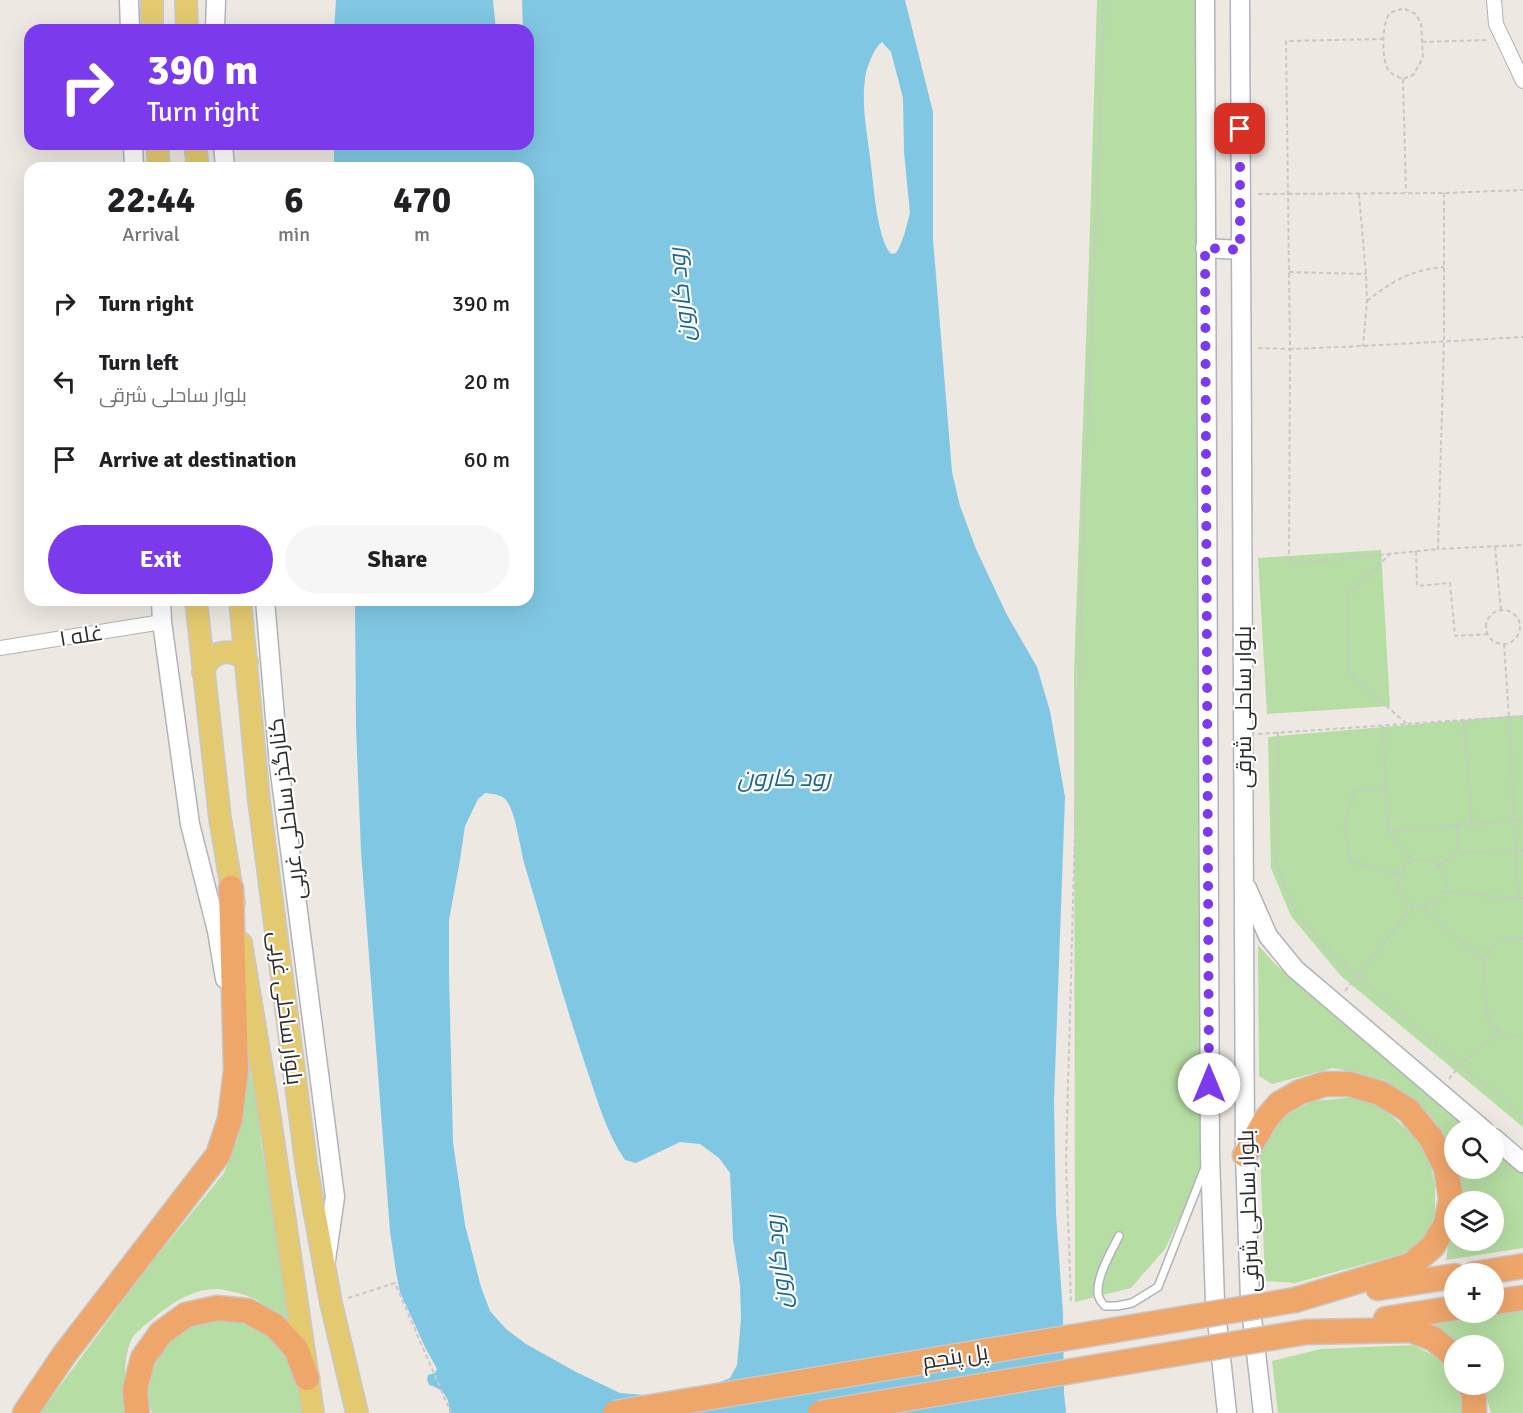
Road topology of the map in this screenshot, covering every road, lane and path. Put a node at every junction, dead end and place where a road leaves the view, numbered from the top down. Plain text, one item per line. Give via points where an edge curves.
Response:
1 (129, 0) edge
2 (152, 0) edge
3 (186, 0) edge
4 (216, 0) edge
5 (1104, 0) edge
6 (1204, 0) edge
7 (1240, 0) edge
8 (1494, 0) edge
9 (130, 24) edge
10 (152, 24) edge
11 (187, 24) edge
12 (215, 24) edge
13 (1384, 39) junction
14 (1504, 40) junction
15 (1422, 42) junction
16 (1403, 79) junction
17 (1523, 81) edge
18 (1523, 190) edge
19 (1406, 193) junction
20 (1444, 193) junction
21 (1240, 194) junction
22 (1288, 194) junction
23 (1359, 194) junction
24 (1205, 248) junction
25 (1240, 250) junction
26 (1444, 267) junction
27 (1289, 272) junction
28 (1366, 274) junction
29 (1367, 301) junction
30 (1523, 337) edge
31 (1444, 342) junction
32 (1363, 346) junction
33 (1241, 348) junction
34 (1290, 348) junction
35 (1523, 545) edge
36 (1496, 546) junction
37 (1438, 549) junction
38 (1416, 551) junction
39 (1391, 553) junction
40 (161, 606) edge
41 (197, 606) edge
42 (241, 606) edge
43 (266, 606) edge
44 (1501, 611) junction
45 (162, 622) junction
46 (1521, 624) edge
47 (1487, 634) junction
48 (1504, 644) junction
49 (0, 648) edge
50 (247, 662) junction
51 (203, 672) junction
52 (1523, 716) edge
53 (1509, 717) junction
54 (1464, 720) junction
55 (1407, 724) junction
56 (1383, 726) junction
57 (1278, 732) junction
58 (1243, 735) junction
59 (1386, 789) junction
60 (1514, 820) junction
61 (1523, 820) edge
62 (1472, 824) junction
63 (1457, 825) junction
64 (1389, 831) junction
65 (1523, 850) edge
66 (1516, 851) junction
67 (1458, 853) junction
68 (1412, 861) junction
69 (1439, 865) junction
70 (1399, 874) junction
71 (1244, 880) junction
72 (231, 888) junction
73 (1445, 892) junction
74 (1518, 898) junction
75 (1523, 898) edge
76 (1413, 906) junction
77 (1422, 908) junction
78 (1523, 938) edge
79 (1484, 961) junction
80 (1357, 976) junction
81 (1335, 1004) junction
82 (1499, 1032) junction
83 (1523, 1035) edge
84 (235, 1041) junction
85 (1460, 1065) junction
86 (1439, 1092) junction
87 (1523, 1116) edge
88 (1471, 1119) edge
89 (1504, 1147) edge
90 (1245, 1155) junction
91 (1210, 1156) junction
92 (1523, 1163) edge
93 (1119, 1236) dead end
94 (1523, 1266) edge
95 (325, 1267) junction
96 (1504, 1269) edge
97 (1444, 1278) edge
98 (1523, 1298) edge
99 (1295, 1300) junction
100 (1071, 1301) dead end
101 (1504, 1301) edge
102 (331, 1303) junction
103 (1444, 1310) edge
104 (1306, 1332) junction
105 (1444, 1348) edge
106 (307, 1378) junction
107 (1473, 1395) edge
108 (25, 1413) edge
109 (137, 1413) edge
110 (313, 1413) edge
111 (357, 1413) edge
112 (451, 1413) edge
113 (615, 1413) edge
114 (820, 1413) edge
115 (1227, 1413) edge
116 (1263, 1413) edge
117 (1474, 1413) edge

1 - 9 main road
2 - 10 main road
3 - 11 main road
4 - 12 main road
5 - 100 path via 1082,572 1066,1161
6 - 24 main road, بلوار ساحلی شرقی
7 - 21 main road, بلوار ساحلی شرقی
8 - 14 street via 1496,24
13 - 15 path via 1384,24 1389,15 1405,9 1416,14
13 - 16 path via 1385,64
13 - 22 path via 1286,41
14 - 15 path
14 - 17 street
15 - 16 path via 1423,58 1413,75
16 - 19 path
18 - 20 path
19 - 20 path
19 - 23 path
20 - 26 path
21 - 22 path
21 - 25 main road, بلوار ساحلی شرقی
22 - 23 path
22 - 27 path
23 - 28 path
24 - 25 main road
24 - 91 main road, بلوار ساحلی شرقی
25 - 33 main road, بلوار ساحلی شرقی
26 - 29 path via 1410,273
26 - 31 path
27 - 28 path
27 - 34 path
28 - 29 path
29 - 32 path
30 - 31 path
31 - 32 path
31 - 37 path
32 - 34 path
33 - 34 path
33 - 58 main road, بلوار ساحلی شرقی
34 - 39 path via 1289,564
35 - 36 path
36 - 37 path
36 - 44 path
37 - 38 path
38 - 39 path
38 - 47 path via 1417,586 1450,583 1455,636
39 - 55 path via 1348,595 1348,673
40 - 45 main road
41 - 51 main road, بلوار ساحلی غربی
42 - 50 main road, بلوار ساحلی غربی
43 - 95 main road, کنارگذر ساحلی غربی via 279,765 335,1197
44 - 46 path via 1511,613
44 - 47 path via 1487,620
45 - 49 street, غله ۱
45 - 84 main road via 190,824 217,931
46 - 48 path via 1516,637
47 - 48 path via 1491,640
48 - 53 path
50 - 51 main road via 233,652 222,652 212,657
50 - 95 main road, بلوار ساحلی غربی via 259,801 307,1170
51 - 72 main road, بلوار ساحلی غربی
52 - 53 path
53 - 54 path
53 - 60 path
54 - 55 path
54 - 62 path
55 - 56 path
56 - 57 path
56 - 59 path
57 - 58 path
57 - 80 path via 1277,866 1295,911 1317,939
58 - 71 main road, بلوار ساحلی شرقی
59 - 64 path
59 - 70 path via 1354,790 1344,826 1349,861
60 - 61 path
60 - 62 path
60 - 66 path
62 - 63 path
63 - 64 path
63 - 67 path
64 - 68 path
65 - 66 path
66 - 67 path
66 - 74 path
67 - 69 path
68 - 69 path via 1431,860
68 - 70 path
69 - 73 path via 1447,883
70 - 76 path via 1399,893
71 - 81 main road via 1268,936 1295,969
71 - 90 main road, بلوار ساحلی شرقی
72 - 84 highway
72 - 106 main road, بلوار ساحلی غربی via 270,1118
73 - 74 path
73 - 77 path via 1432,906
74 - 75 path
76 - 77 path
76 - 80 path
77 - 79 path
78 - 79 path via 1501,940
79 - 82 path via 1486,1012
80 - 81 path
80 - 85 path
81 - 86 main road
82 - 83 path
82 - 85 path
84 - 108 highway via 231,1119 218,1155 64,1354
85 - 86 path
85 - 87 path
86 - 88 main road
89 - 92 main road
90 - 99 highway via 1279,1104 1325,1084 1349,1084 1380,1093 1408,1110 1431,1138 1446,1168 1450,1199 1446,1224 1433,1246 1411,1265
90 - 116 main road, بلوار ساحلی شرقی via 1250,1300
91 - 93 lane via 1158,1287 1132,1303 1105,1306 1098,1290
91 - 115 main road, بلوار ساحلی شرقی via 1215,1302
94 - 96 highway
95 - 102 main road, بلوار ساحلی غربی
97 - 99 highway
98 - 101 highway
99 - 113 highway, پل پنجم, bridge
102 - 111 main road, بلوار ساحلی غربی
102 - 112 path via 395,1283
103 - 104 highway
104 - 105 highway via 1411,1330
104 - 114 highway, پل پنجم, bridge
106 - 109 highway via 296,1349 275,1326 248,1311 217,1308 186,1315 160,1333 143,1358 135,1389
106 - 110 main road, بلوار ساحلی غربی
107 - 117 highway

